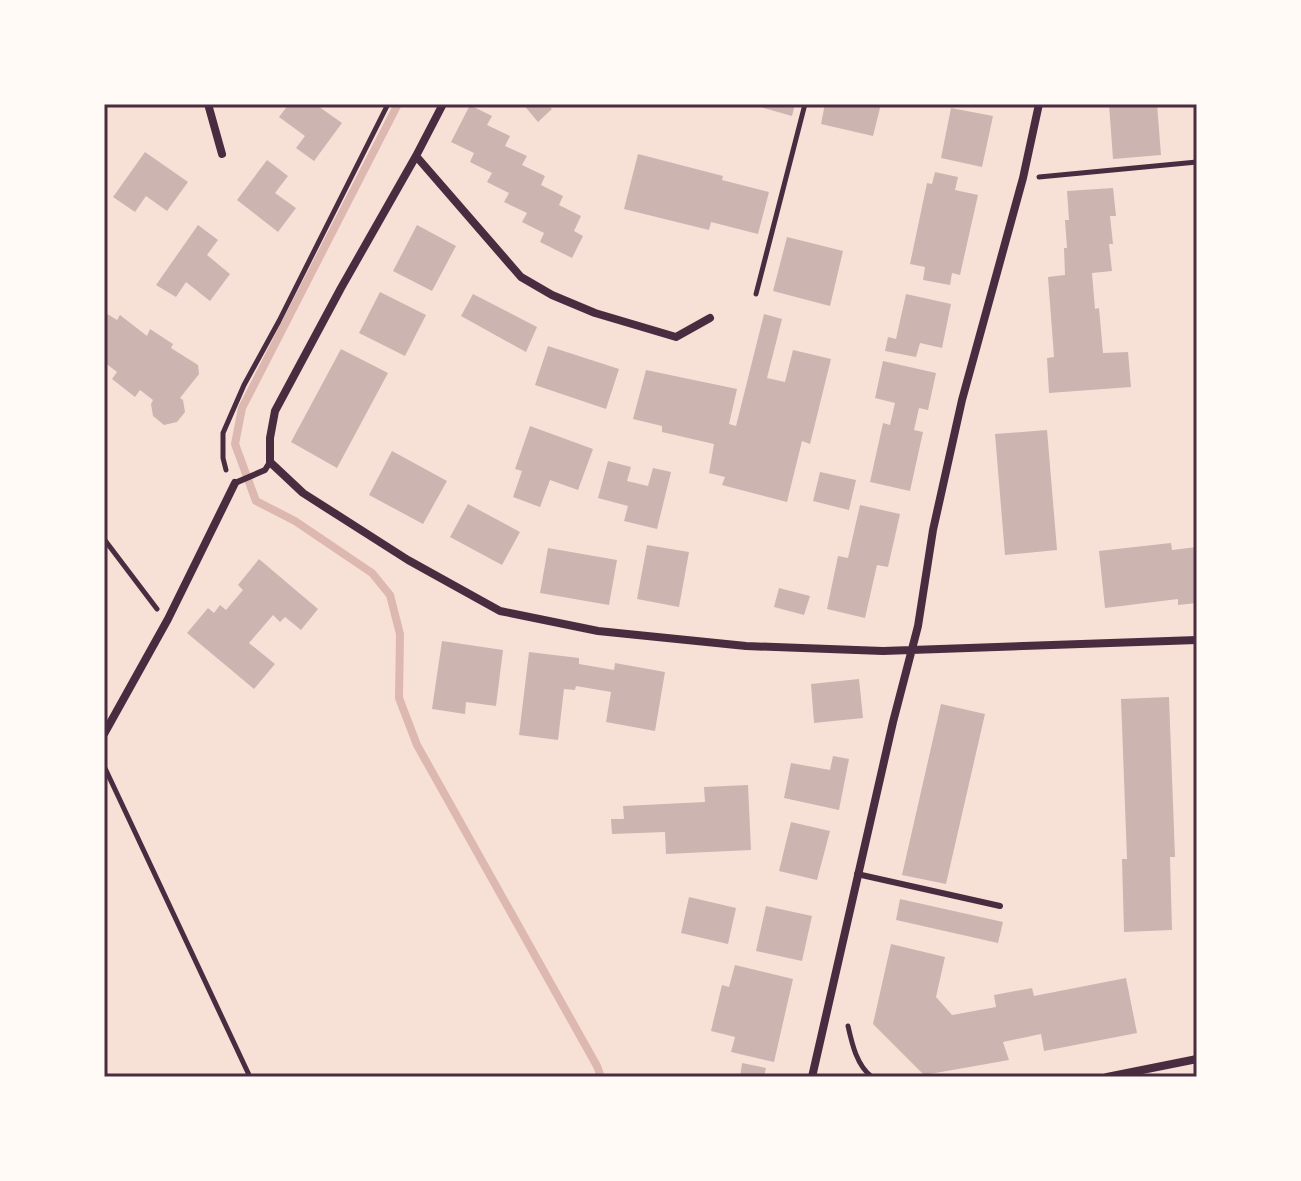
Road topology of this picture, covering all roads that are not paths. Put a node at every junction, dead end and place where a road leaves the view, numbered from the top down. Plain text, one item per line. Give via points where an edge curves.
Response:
1 (208, 104) edge
2 (443, 104) edge
3 (1039, 104) edge
4 (222, 154) dead end
5 (416, 156) junction
6 (710, 318) dead end
7 (268, 466) junction
8 (233, 487) joint
9 (1197, 640) edge
10 (912, 651) junction
11 (104, 734) edge
12 (857, 874) junction
13 (1000, 906) dead end
14 (1197, 1059) edge
15 (812, 1077) edge
16 (1107, 1077) edge

1 - 4 street
2 - 5 street
3 - 10 street via 962,400
5 - 6 street via 521,277 552,295 676,337
5 - 7 street via 275,411
7 - 8 lane
7 - 10 street via 408,560 500,611 598,631 731,645
8 - 11 street
9 - 10 street
10 - 12 street
12 - 13 lane
12 - 15 street
14 - 16 street

